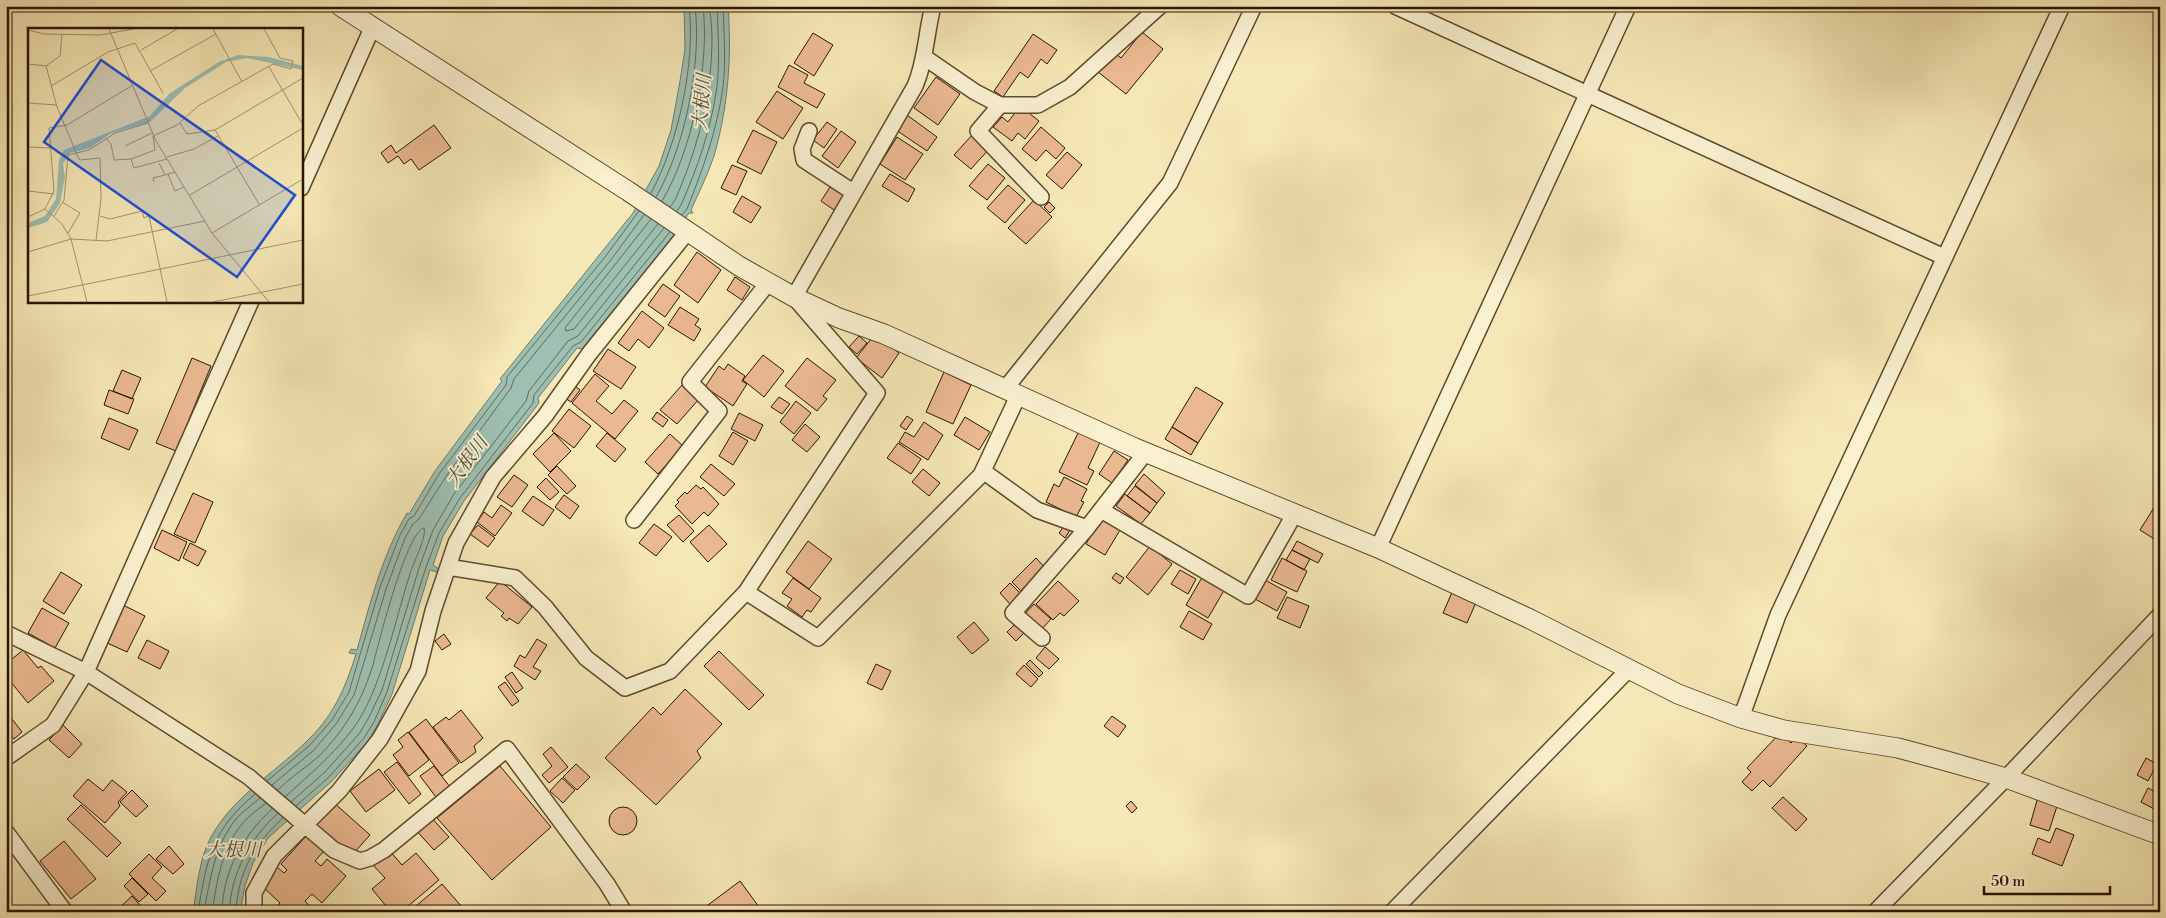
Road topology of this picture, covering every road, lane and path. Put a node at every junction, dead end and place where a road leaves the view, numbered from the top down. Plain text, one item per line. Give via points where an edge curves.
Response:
1 (340, 6) edge
2 (933, 6) edge
3 (1160, 6) edge
4 (1254, 6) edge
5 (1395, 6) edge
6 (1628, 6) edge
7 (2062, 6) edge
8 (373, 26) junction
9 (924, 57) junction
10 (1588, 96) junction
11 (1000, 106) junction
12 (809, 131) dead end
13 (302, 186) edge
14 (853, 192) junction
15 (1041, 197) dead end
16 (688, 231) junction
17 (1944, 257) junction
18 (768, 283) junction
19 (794, 297) junction
20 (251, 302) edge
21 (1012, 393) junction
22 (1146, 452) junction
23 (983, 471) junction
24 (1101, 510) junction
25 (1295, 513) junction
26 (634, 520) dead end
27 (1087, 528) junction
28 (1378, 548) junction
29 (448, 566) junction
30 (746, 592) junction
31 (2160, 615) edge
32 (6, 633) edge
33 (1042, 638) dead end
34 (1629, 668) junction
35 (86, 672) junction
36 (1741, 718) junction
37 (6, 758) edge
38 (2006, 778) junction
39 (301, 822) junction
40 (6, 832) edge
41 (2160, 835) edge
42 (65, 912) edge
43 (254, 912) edge
44 (624, 912) edge
45 (1392, 912) edge
46 (1875, 912) edge

1 - 8 street
2 - 9 street
3 - 11 street via 1070,87 1038,105
4 - 21 street via 1170,183
5 - 10 street
6 - 10 street
7 - 17 street
8 - 13 street
8 - 16 street
9 - 11 street
9 - 14 street via 915,86
10 - 17 street
10 - 28 street
11 - 15 street via 978,132
12 - 14 street via 802,149 804,160
14 - 19 street
16 - 18 street
16 - 29 street via 493,478 456,543
17 - 36 street via 1778,615
18 - 19 street
18 - 26 street via 690,382 719,411
19 - 21 street
19 - 30 street via 876,393
20 - 35 street
21 - 22 street
21 - 23 street
22 - 24 street
22 - 25 street
23 - 27 street via 1037,510
23 - 30 street via 818,638
24 - 25 street via 1248,596
24 - 27 street
25 - 28 street
27 - 33 street via 1013,613
28 - 34 street
29 - 30 street via 515,578 545,607 586,658 625,688 670,671
29 - 39 street via 418,671 380,739 339,791
31 - 38 street
32 - 35 street
34 - 36 street via 1678,694
34 - 45 street
35 - 37 street via 53,725
35 - 39 street via 249,777
36 - 38 street via 1784,730 1898,748
38 - 41 street
38 - 46 street
39 - 43 street via 274,856 254,893
39 - 44 street via 334,850 360,861 370,858 507,749 607,884
40 - 42 street

